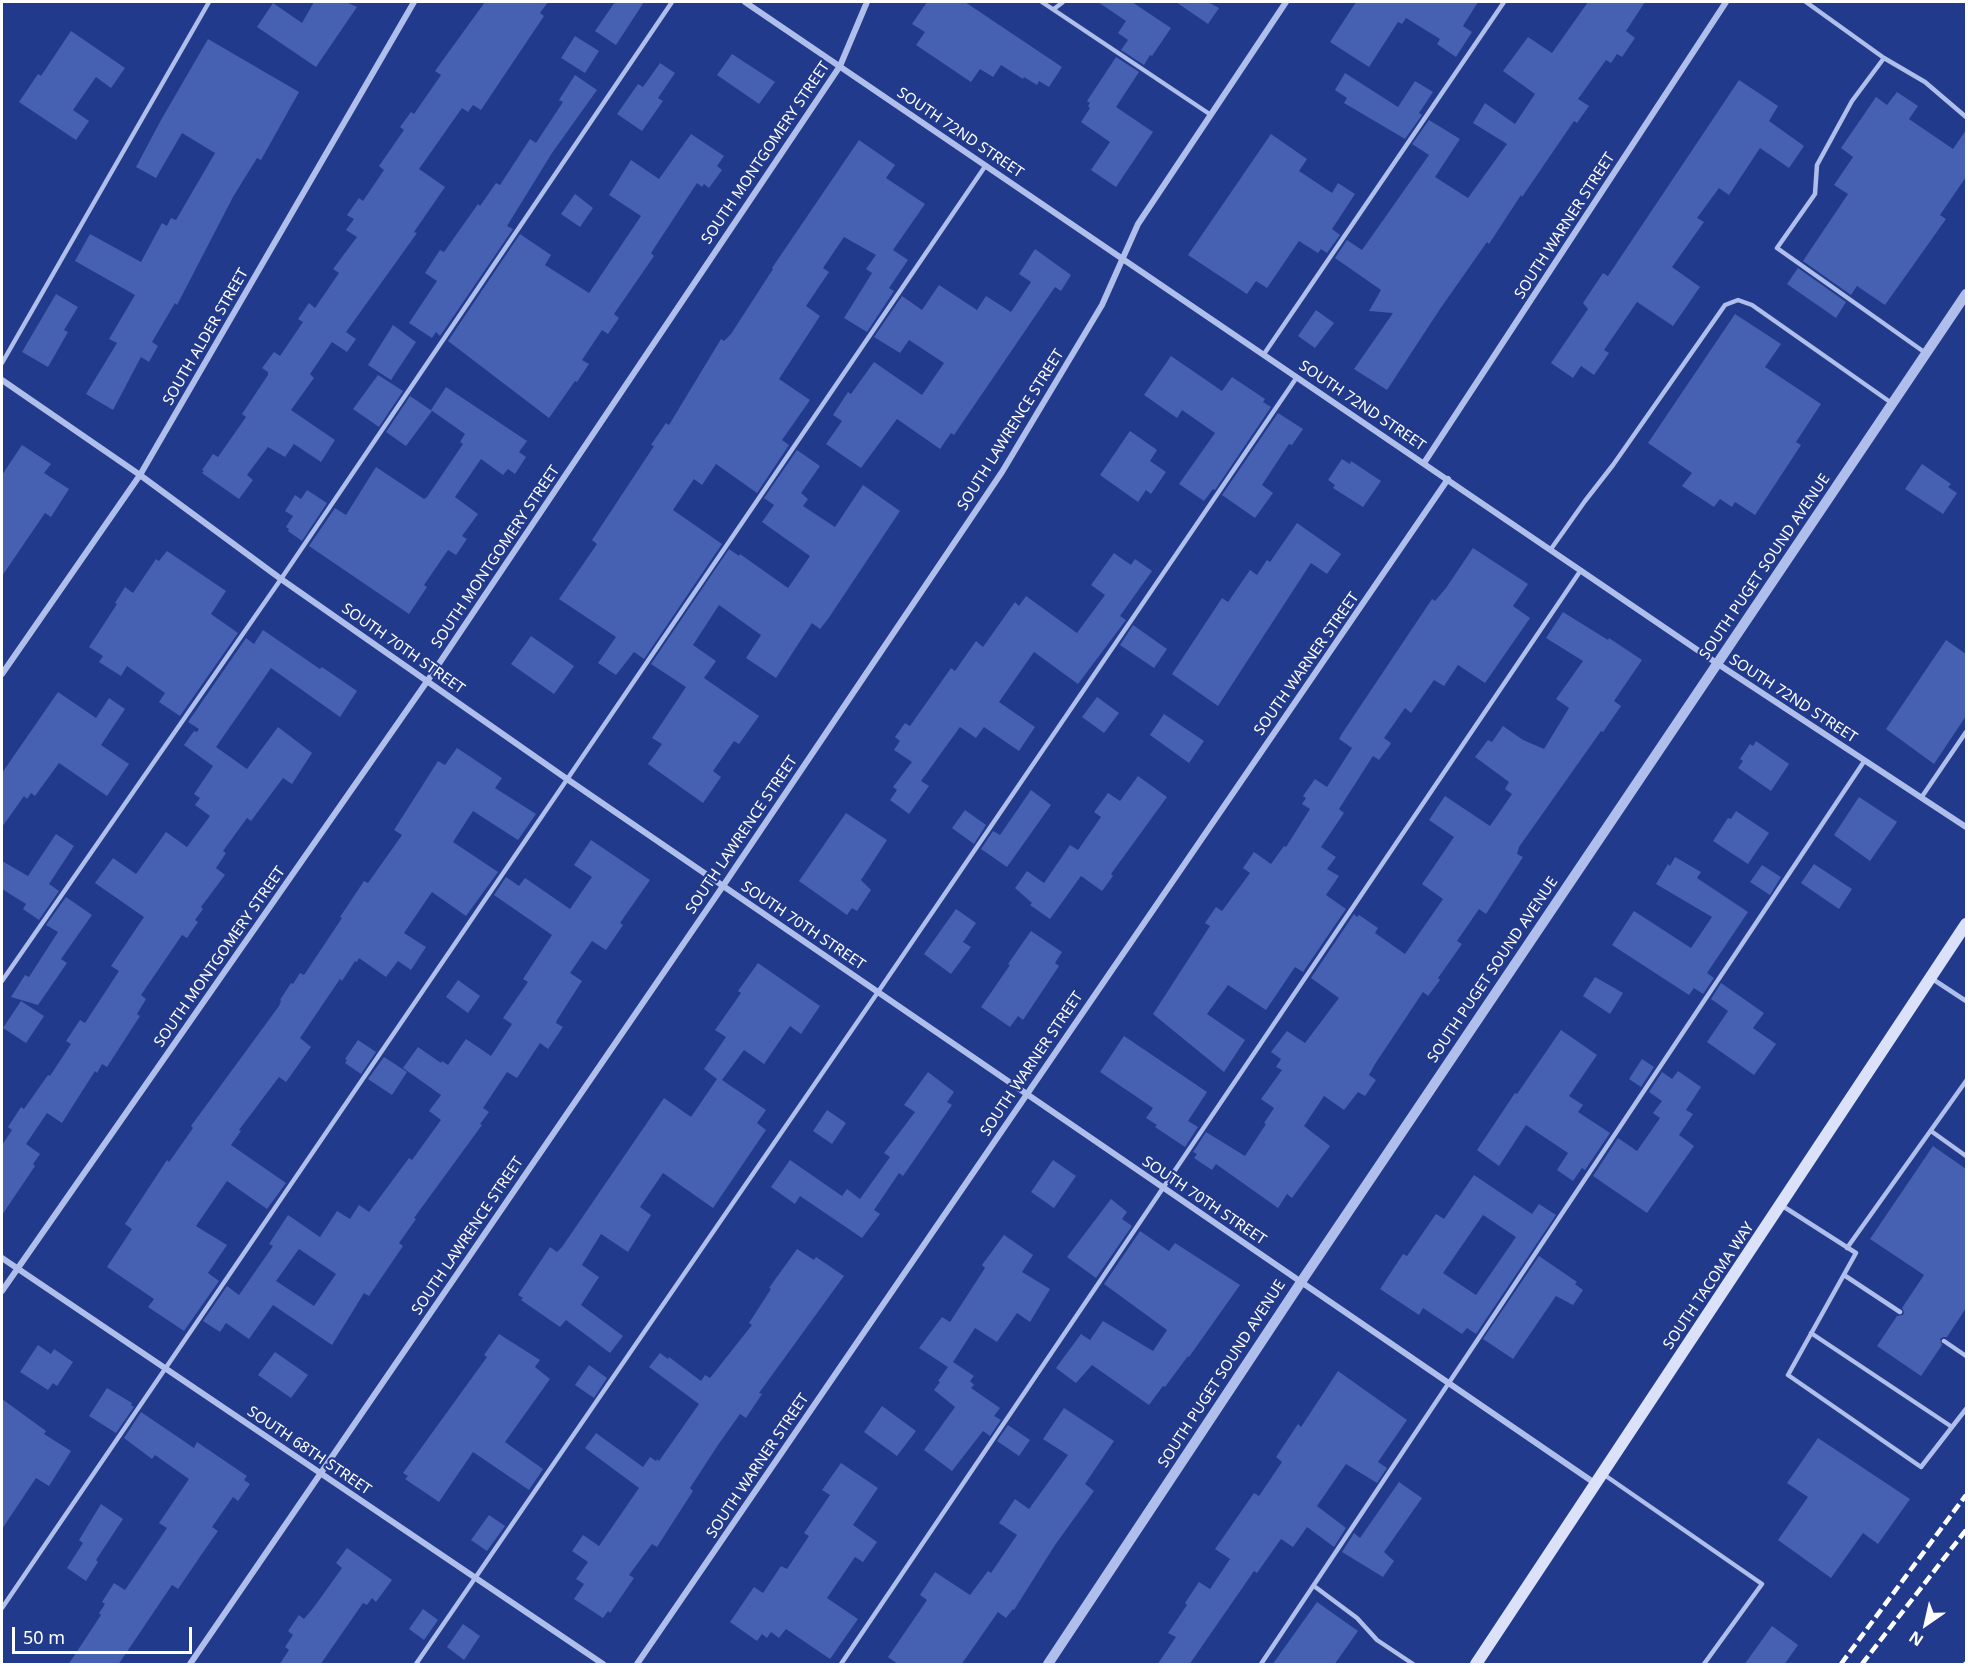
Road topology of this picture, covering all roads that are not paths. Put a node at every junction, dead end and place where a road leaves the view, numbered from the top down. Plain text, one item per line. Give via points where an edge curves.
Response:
1 (209, 2) edge
2 (414, 2) edge
3 (672, 2) edge
4 (745, 2) edge
5 (867, 2) edge
6 (1042, 2) edge
7 (1063, 2) edge
8 (1286, 2) edge
9 (1504, 2) edge
10 (1726, 2) edge
11 (1806, 2) edge
12 (1054, 9) junction
13 (1884, 58) junction
14 (840, 66) junction
15 (1211, 115) junction
16 (1966, 117) edge
17 (986, 165) junction
18 (1123, 257) junction
19 (1966, 294) edge
20 (1264, 354) junction
21 (1927, 354) junction
22 (2, 363) edge
23 (1297, 376) junction
24 (2, 380) edge
25 (1893, 404) junction
26 (1424, 463) junction
27 (140, 474) junction
28 (1448, 479) junction
29 (1551, 549) junction
30 (1581, 570) junction
31 (281, 579) junction
32 (1718, 664) junction
33 (2, 674) edge
34 (428, 680) junction
35 (1966, 732) edge
36 (1865, 760) junction
37 (567, 779) junction
38 (1921, 798) junction
39 (1966, 827) edge
40 (723, 886) junction
41 (1966, 924) edge
42 (1931, 978) junction
43 (2, 981) edge
44 (878, 992) junction
45 (1966, 1001) edge
46 (1966, 1081) edge
47 (1026, 1094) junction
48 (1931, 1131) junction
49 (1966, 1156) edge
50 (1164, 1188) junction
51 (1781, 1205) junction
52 (1847, 1248) junction
53 (2, 1258) edge
54 (17, 1269) junction
55 (1844, 1275) junction
56 (1301, 1282) junction
57 (2, 1291) edge
58 (1900, 1312) dead end
59 (1811, 1333) junction
60 (1944, 1341) dead end
61 (1966, 1356) edge
62 (165, 1368) junction
63 (1449, 1383) junction
64 (1966, 1408) edge
65 (1952, 1427) junction
66 (321, 1474) junction
67 (1599, 1479) junction
68 (476, 1578) junction
69 (1314, 1586) junction
70 (2, 1608) edge
71 (190, 1665) edge
72 (416, 1665) edge
73 (603, 1665) edge
74 (637, 1665) edge
75 (841, 1665) edge
76 (1048, 1665) edge
77 (1261, 1665) edge
78 (1413, 1665) edge
79 (1476, 1665) edge
80 (1704, 1665) edge

1 - 22 lane
2 - 27 street, SOUTH ALDER STREET
3 - 31 lane
4 - 14 street, SOUTH 72ND STREET
5 - 14 street, SOUTH MONTGOMERY STREET
6 - 12 lane
7 - 12 lane
8 - 15 street, SOUTH LAWRENCE STREET
9 - 20 lane
10 - 26 street, SOUTH WARNER STREET
11 - 13 lane
12 - 15 lane
13 - 16 lane via 1925,82
13 - 21 lane via 1852,101 1817,165 1815,194 1777,248
14 - 17 street, SOUTH 72ND STREET
14 - 34 street, SOUTH MONTGOMERY STREET
15 - 18 street, SOUTH LAWRENCE STREET via 1138,224
17 - 18 street, SOUTH 72ND STREET
17 - 37 lane
18 - 20 street, SOUTH 72ND STREET
18 - 40 street, SOUTH LAWRENCE STREET via 1102,305 1002,472
19 - 21 street, SOUTH PUGET SOUND AVENUE
20 - 23 street, SOUTH 72ND STREET
21 - 25 street, SOUTH PUGET SOUND AVENUE
23 - 26 street, SOUTH 72ND STREET
23 - 44 lane
24 - 27 street, SOUTH 70TH STREET
25 - 29 lane via 1752,305 1738,300 1725,305
25 - 32 street, SOUTH PUGET SOUND AVENUE
26 - 28 street, SOUTH 72ND STREET
27 - 31 street, SOUTH 70TH STREET
27 - 33 street, SOUTH ALDER STREET
28 - 29 street, SOUTH 72ND STREET
28 - 47 street, SOUTH WARNER STREET
29 - 30 street, SOUTH 72ND STREET
30 - 32 street, SOUTH 72ND STREET
30 - 50 lane
31 - 34 street, SOUTH 70TH STREET
31 - 43 lane
32 - 36 street, SOUTH 72ND STREET
32 - 56 street, SOUTH PUGET SOUND AVENUE
34 - 37 street, SOUTH 70TH STREET
34 - 54 street, SOUTH MONTGOMERY STREET
35 - 38 lane
36 - 38 street, SOUTH 72ND STREET
36 - 63 lane
37 - 40 street, SOUTH 70TH STREET
37 - 62 lane
38 - 39 street, SOUTH 72ND STREET
40 - 44 street, SOUTH 70TH STREET
40 - 66 street, SOUTH LAWRENCE STREET
41 - 42 main road, SOUTH TACOMA WAY
42 - 45 lane
42 - 51 main road, SOUTH TACOMA WAY
44 - 47 street, SOUTH 70TH STREET
44 - 68 lane
46 - 48 lane
47 - 50 street, SOUTH 70TH STREET
47 - 74 street, SOUTH WARNER STREET
48 - 49 lane
48 - 52 lane
50 - 56 street, SOUTH 70TH STREET
50 - 75 lane
51 - 52 lane
51 - 67 main road, SOUTH TACOMA WAY
52 - 55 lane via 1856,1253
53 - 54 street, SOUTH 68TH STREET
54 - 57 street, SOUTH MONTGOMERY STREET
54 - 62 street, SOUTH 68TH STREET
55 - 58 lane
55 - 59 lane
56 - 63 street, SOUTH 70TH STREET
56 - 76 street, SOUTH PUGET SOUND AVENUE
59 - 65 lane
59 - 65 lane via 1788,1375 1921,1467
60 - 61 lane
62 - 66 street, SOUTH 68TH STREET
62 - 70 lane
63 - 67 street, SOUTH 70TH STREET
63 - 69 lane
64 - 65 lane
66 - 68 street, SOUTH 68TH STREET
66 - 71 street, SOUTH LAWRENCE STREET
67 - 79 main road, SOUTH TACOMA WAY
67 - 80 lane via 1762,1584
68 - 72 lane
68 - 73 street, SOUTH 68TH STREET
69 - 77 lane
69 - 78 lane

